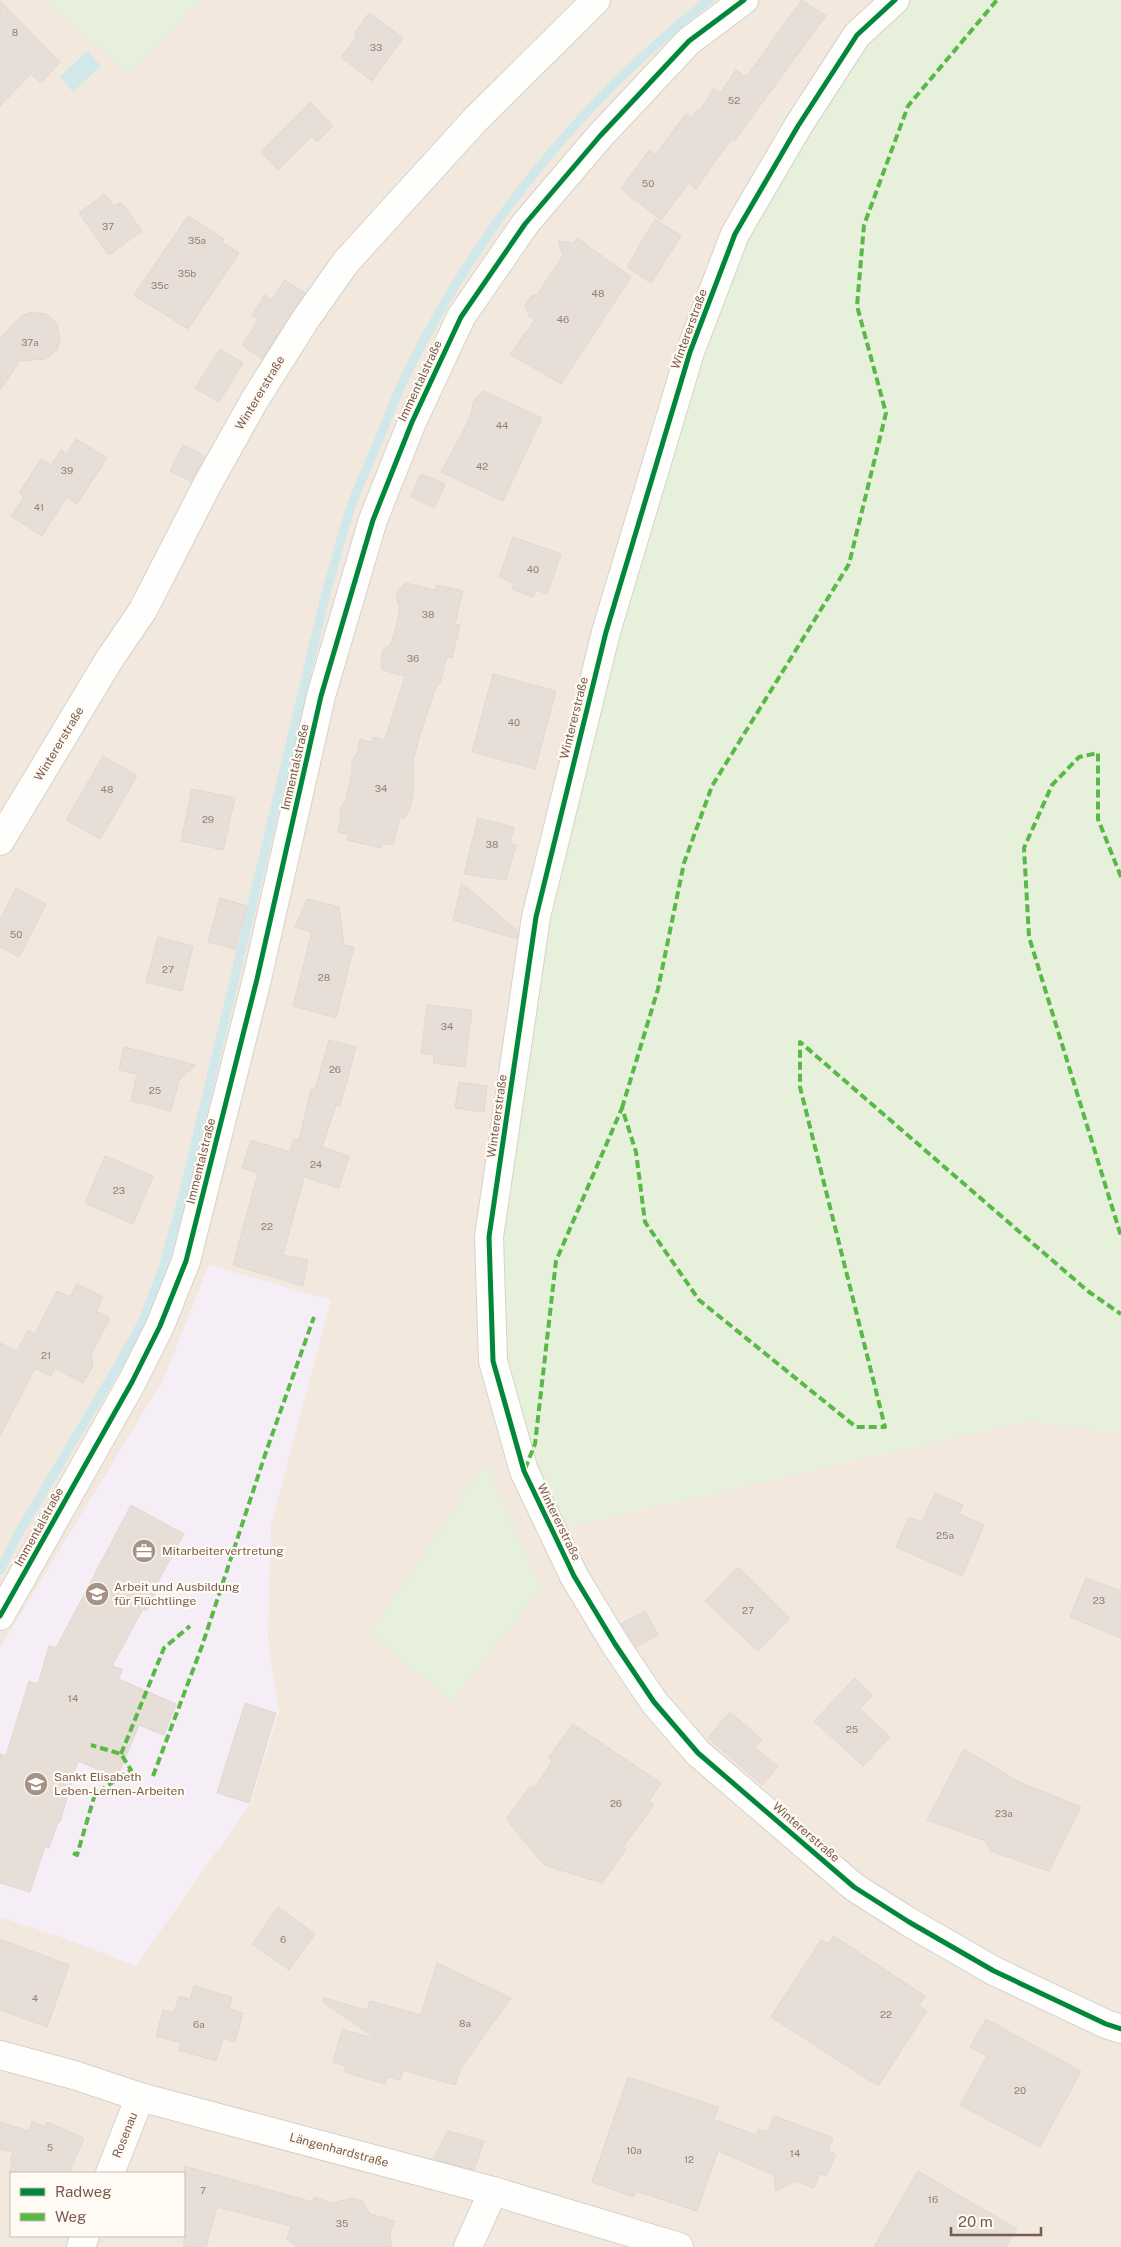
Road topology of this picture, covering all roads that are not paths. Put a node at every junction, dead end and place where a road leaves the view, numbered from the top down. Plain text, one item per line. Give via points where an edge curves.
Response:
1 (596, 0) edge
2 (744, 0) edge
3 (895, 0) edge
4 (0, 841) edge
5 (0, 1616) edge
6 (1121, 2028) edge
7 (0, 2054) edge
8 (140, 2098) junction
9 (110, 2172) edge
10 (493, 2190) junction
11 (468, 2247) edge
12 (678, 2247) edge

1 - 4 street, Wintererstraße via 476,120 346,262 325,291 254,401 143,610 109,660
2 - 5 street, Immentalstraße via 689,41 600,136 525,224 461,317 412,422 374,520 321,696 257,979 186,1261 160,1326 132,1382
3 - 6 street, Wintererstraße via 857,35 798,126 735,234 690,352 609,623 536,917 489,1237 493,1361 524,1471 574,1576 654,1702 698,1753 854,1887 994,1971
7 - 8 street, Längenhardstraße
8 - 9 street, Rosenau
8 - 10 street, Längenhardstraße
10 - 11 street
10 - 12 street, Längenhardstraße

